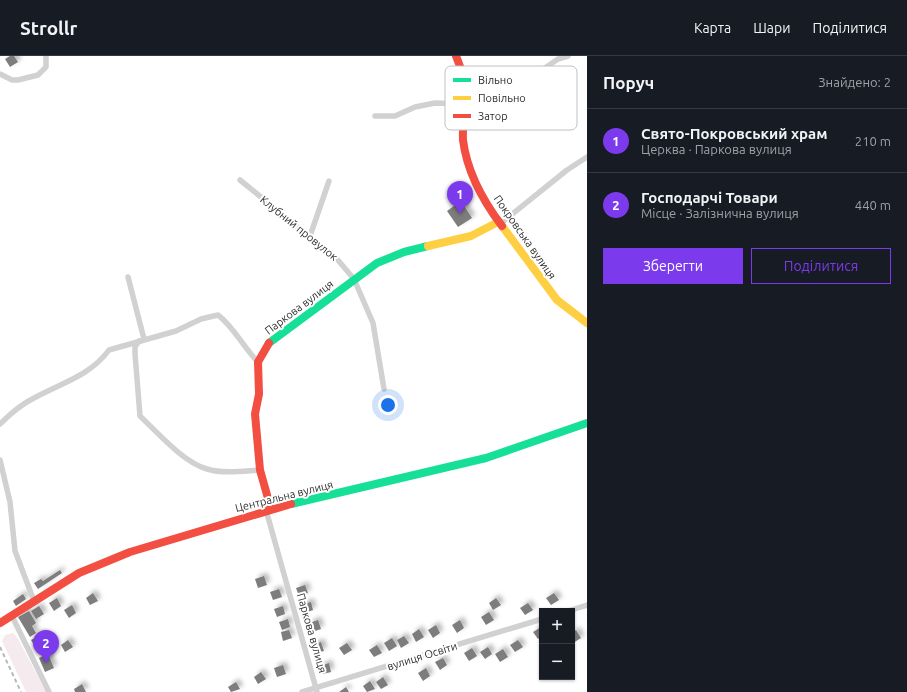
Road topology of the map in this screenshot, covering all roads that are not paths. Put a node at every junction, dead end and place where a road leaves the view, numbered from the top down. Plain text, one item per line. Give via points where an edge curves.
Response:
1 (456, 56) edge
2 (568, 56) edge
3 (47, 58) edge
4 (460, 66) edge
5 (548, 66) edge
6 (0, 74) edge
7 (445, 103) edge
8 (375, 116) dead end
9 (464, 130) edge
10 (587, 157) edge
11 (240, 180) dead end
12 (329, 181) dead end
13 (499, 223) junction
14 (310, 236) junction
15 (128, 277) dead end
16 (354, 279) junction
17 (587, 323) edge
18 (141, 340) junction
19 (258, 362) junction
20 (384, 389) dead end
21 (587, 422) edge
22 (0, 424) edge
23 (0, 460) edge
24 (260, 470) junction
25 (268, 510) junction
26 (34, 600) junction
27 (587, 605) edge
28 (575, 609) edge
29 (12, 616) junction
30 (539, 620) edge
31 (0, 623) edge
32 (317, 690) edge
33 (49, 692) edge
34 (302, 692) edge

1 - 4 street, Покровська вулиця
2 - 5 street
3 - 6 street via 44,70 38,75 12,80
7 - 8 street via 415,107 395,116
9 - 13 street, Покровська вулиця via 467,163 482,197
10 - 13 street, Паркова вулиця
11 - 14 street, Клубний провулок
12 - 14 street
13 - 16 street, Паркова вулиця via 472,236 404,252 377,264
13 - 17 street, Покровська вулиця via 557,300
14 - 16 street, Клубний провулок via 337,259
15 - 18 street
16 - 19 street, Паркова вулиця via 268,344
16 - 20 street, Клубний провулок via 373,323
18 - 19 street via 176,331 201,319 218,315 225,320
18 - 22 street via 109,350 88,372 33,398
18 - 24 street via 135,347 140,416 170,445 200,466 220,471
19 - 24 street, Паркова вулиця via 259,394 255,414
21 - 25 street, Центральна вулиця via 486,458
23 - 26 street via 10,502 15,551
24 - 25 street, Паркова вулиця
25 - 26 street, Центральна вулиця via 130,552 79,572
25 - 32 street, Паркова вулиця
26 - 29 street, Центральна вулиця
27 - 28 street
29 - 31 street, Центральна вулиця
29 - 33 street
30 - 32 street, вулиця Освіти
32 - 34 street, вулиця Освіти

